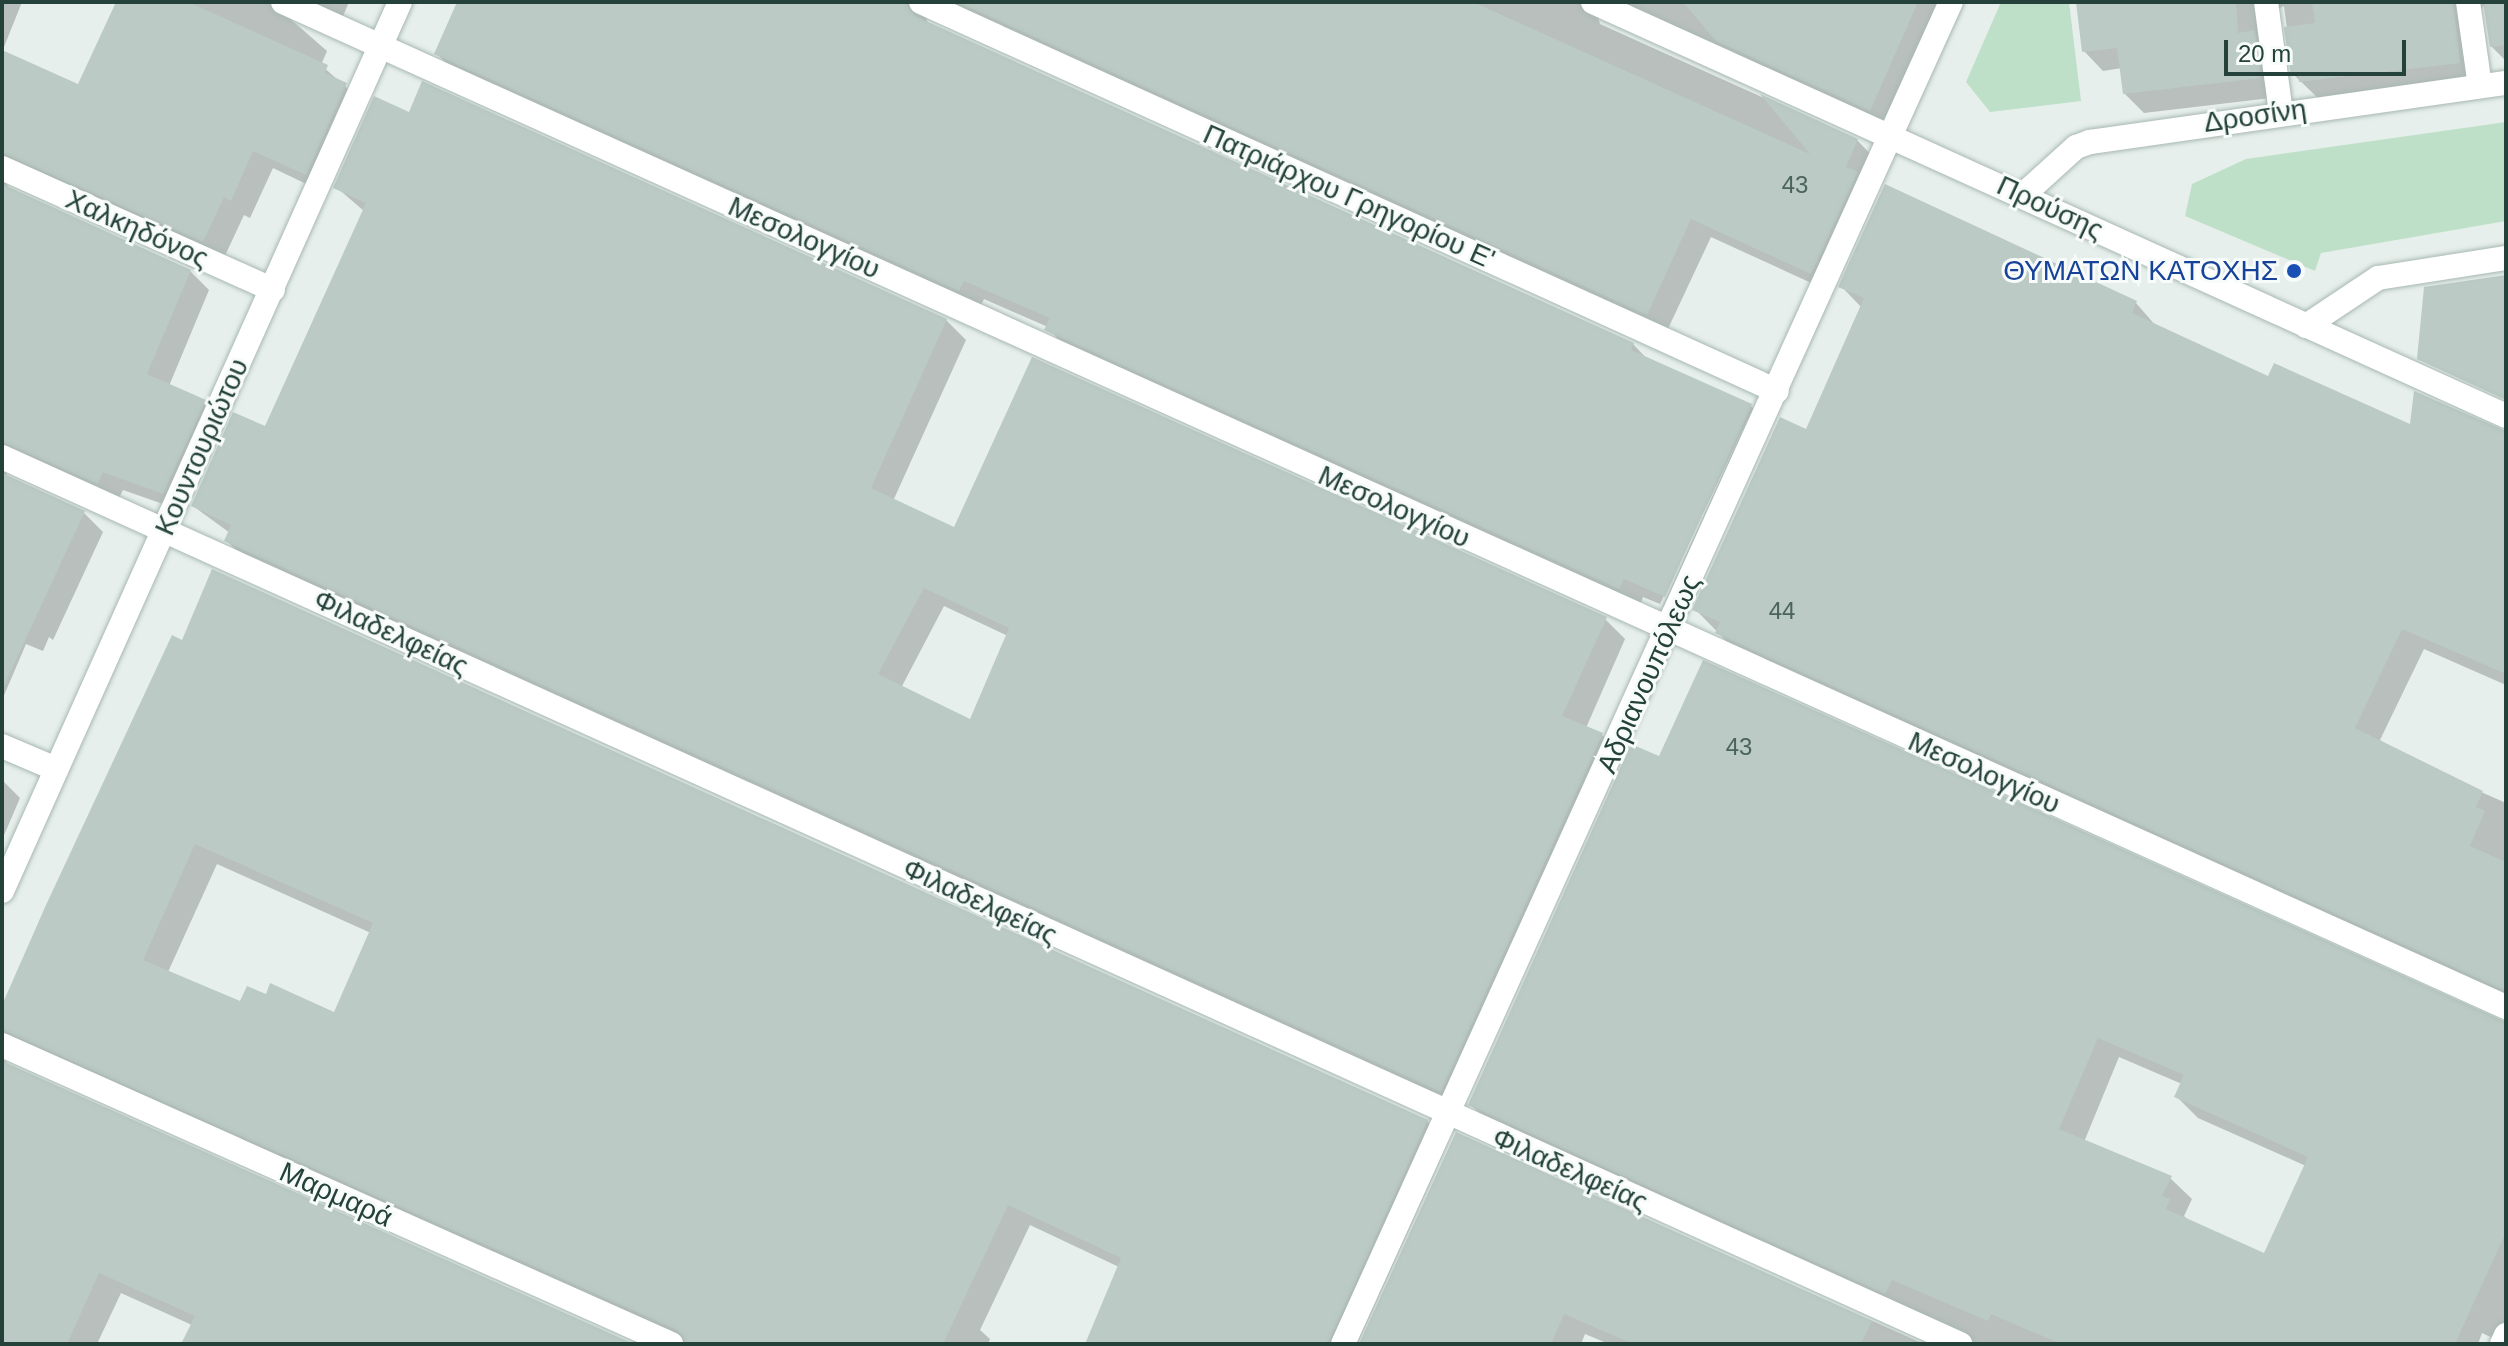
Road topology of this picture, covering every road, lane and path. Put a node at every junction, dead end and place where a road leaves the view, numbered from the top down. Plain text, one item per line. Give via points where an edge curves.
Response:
1 (283, 2) edge
2 (400, 2) edge
3 (921, 2) edge
4 (1593, 2) edge
5 (1951, 2) edge
6 (2266, 2) edge
7 (2468, 2) edge
8 (381, 45) junction
9 (2506, 83) edge
10 (2480, 86) junction
11 (2281, 113) junction
12 (1889, 136) junction
13 (2, 168) edge
14 (2023, 195) junction
15 (2506, 258) edge
16 (273, 290) junction
17 (2306, 326) junction
18 (1777, 391) junction
19 (2506, 416) edge
20 (2, 457) edge
21 (165, 530) junction
22 (1668, 632) junction
23 (2, 746) edge
24 (56, 769) junction
25 (2, 891) edge
26 (2506, 1007) edge
27 (2, 1045) edge
28 (1447, 1115) junction
29 (2506, 1335) edge
30 (671, 1344) edge
31 (1343, 1344) edge
32 (1960, 1344) edge
33 (2502, 1344) edge

1 - 8 street, Μεσολογγίου
2 - 8 street, Κουντουριώτου
3 - 18 street, Πατριάρχου Γρηγορίου Ε'
4 - 12 street, Προύσης
5 - 12 street, Αδριανουπόλεως
6 - 11 street
7 - 10 street
8 - 16 street, Κουντουριώτου
8 - 22 street, Μεσολογγίου
9 - 10 street, Δροσίνη
10 - 11 street, Δροσίνη
11 - 14 street, Δροσίνη via 2090,142 2076,147
12 - 14 street, Προύσης
12 - 18 street, Αδριανουπόλεως
13 - 16 street, Χαλκηδόνος
14 - 17 street, Προύσης
15 - 17 street via 2378,278
16 - 21 street, Κουντουριώτου
17 - 19 street, Προύσης
18 - 22 street, Αδριανουπόλεως
20 - 21 street, Φιλαδελφείας
21 - 24 street, Κουντουριώτου
21 - 28 street, Φιλαδελφείας
22 - 26 street, Μεσολογγίου
22 - 28 street, Αδριανουπόλεως
23 - 24 street
24 - 25 street, Κουντουριώτου
27 - 30 street, Μαρμαρά
28 - 31 street, Αδριανουπόλεως
28 - 32 street, Φιλαδελφείας
29 - 33 street

